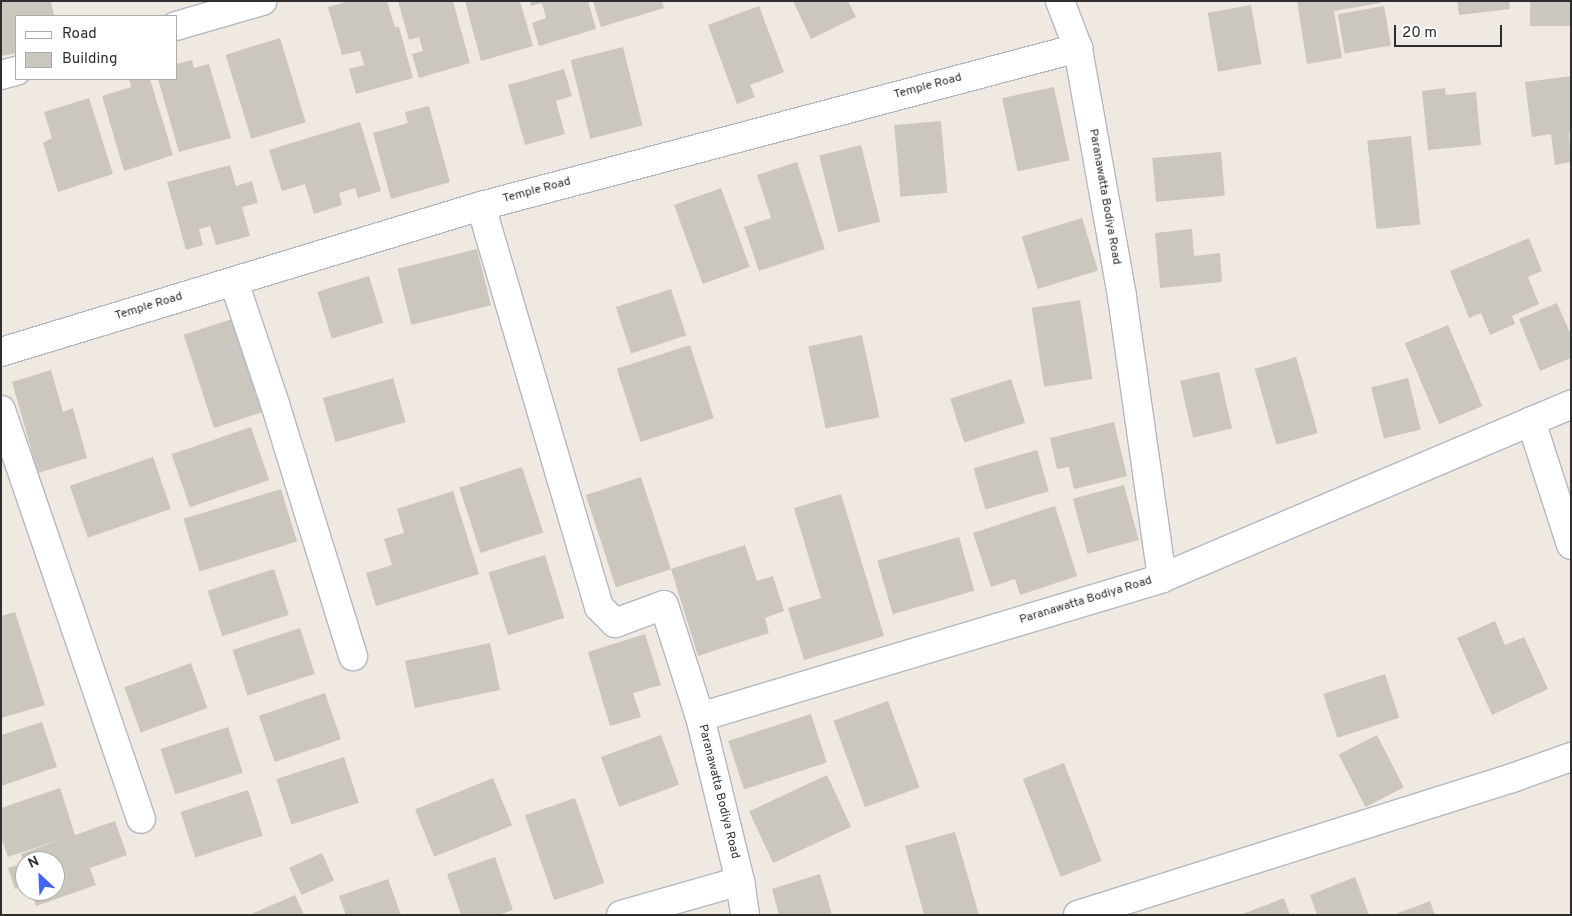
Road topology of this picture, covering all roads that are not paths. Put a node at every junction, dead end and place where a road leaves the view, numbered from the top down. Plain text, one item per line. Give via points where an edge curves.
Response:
1 (262, 1) edge
2 (1060, 1) edge
3 (178, 25) edge
4 (1078, 48) junction
5 (15, 71) edge
6 (1, 75) edge
7 (481, 206) junction
8 (234, 282) junction
9 (1, 352) edge
10 (1571, 404) edge
11 (1, 410) edge
12 (1531, 421) junction
13 (1571, 545) edge
14 (1162, 578) junction
15 (353, 656) dead end
16 (700, 717) junction
17 (1571, 756) edge
18 (141, 819) dead end
19 (740, 881) junction
20 (621, 915) edge
21 (745, 915) edge
22 (1078, 915) edge

1 - 3 street
2 - 4 street, Paranawatta Bodiya Road
4 - 7 street, Temple Road
4 - 14 street, Paranawatta Bodiya Road via 1122,296
5 - 6 street
7 - 8 street, Temple Road
7 - 16 street via 599,607 615,622 664,605
8 - 9 street, Temple Road
8 - 15 street
10 - 12 street
11 - 18 street
12 - 13 street
12 - 14 street
14 - 16 street, Paranawatta Bodiya Road
16 - 19 street, Paranawatta Bodiya Road
17 - 22 street via 1512,778
19 - 20 street
19 - 21 street, Paranawatta Bodiya Road

